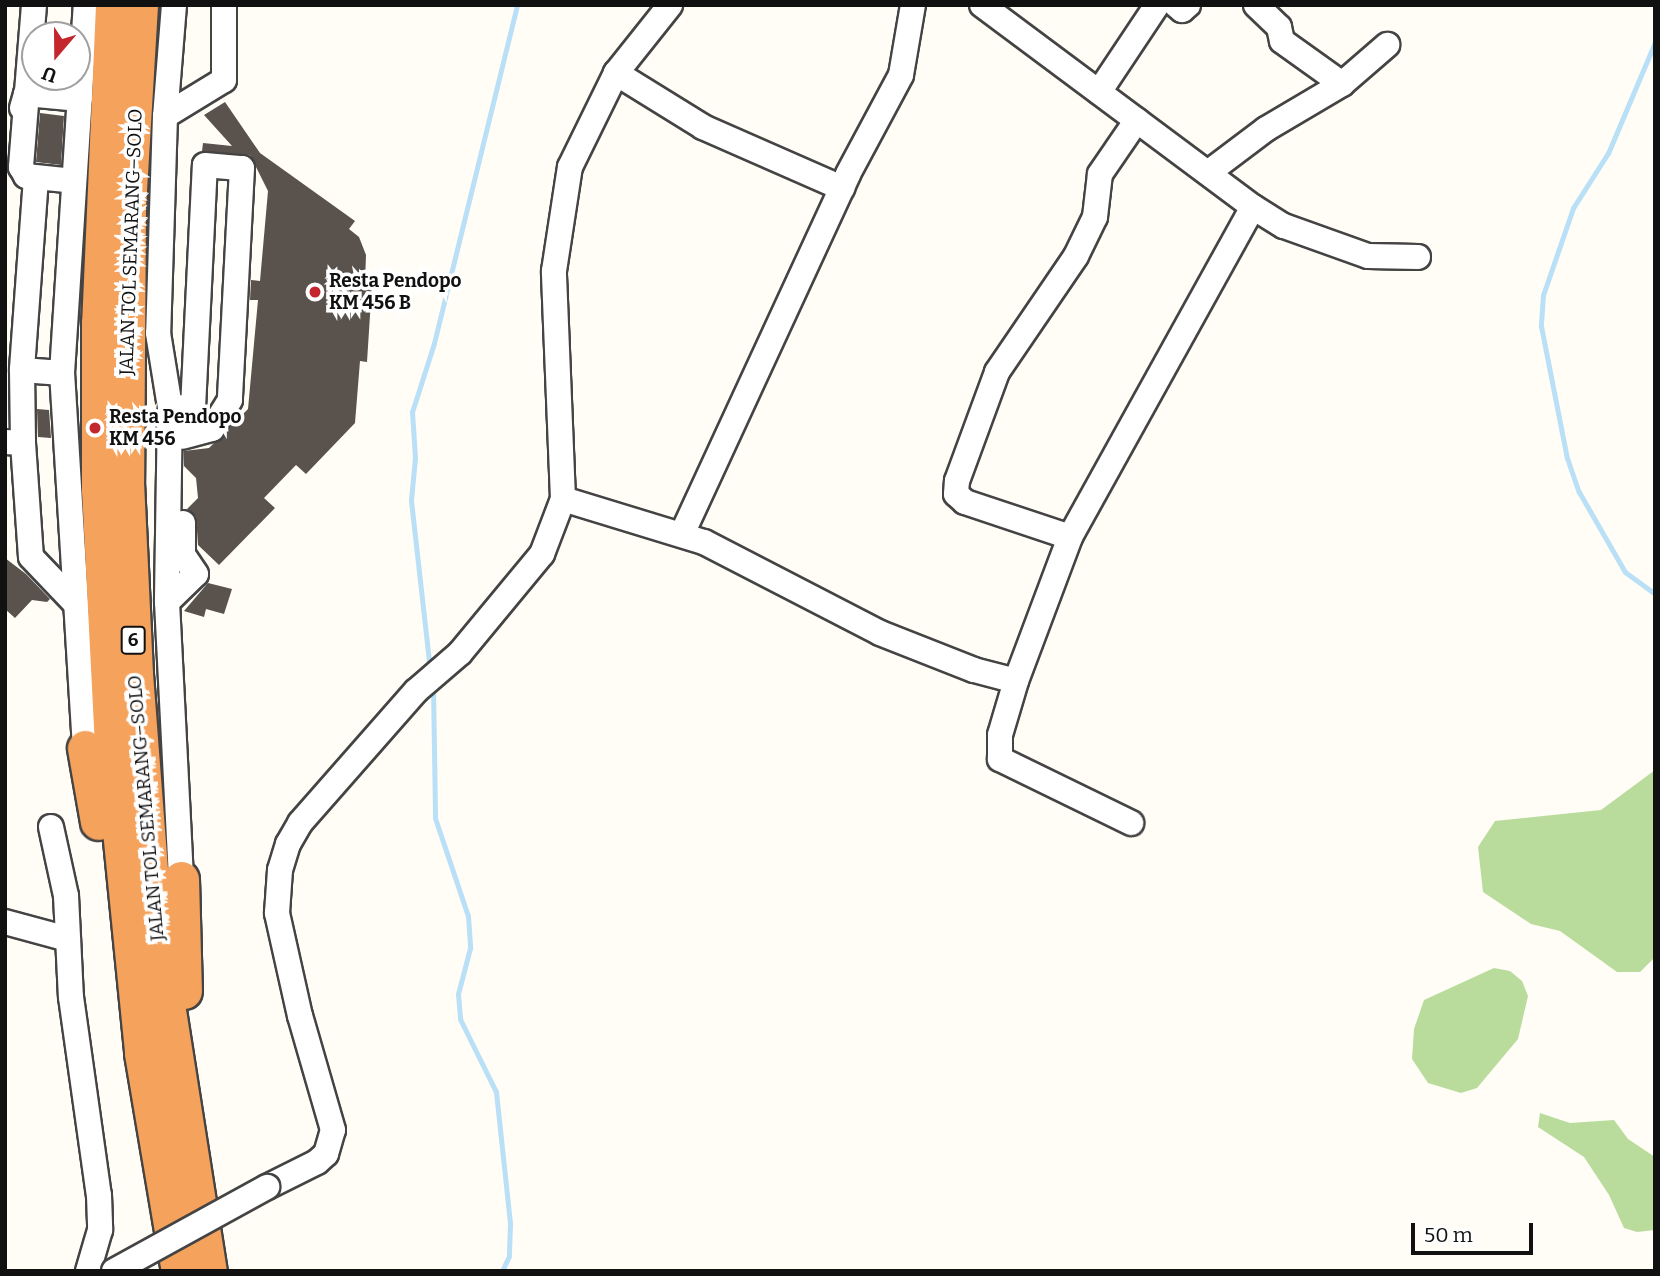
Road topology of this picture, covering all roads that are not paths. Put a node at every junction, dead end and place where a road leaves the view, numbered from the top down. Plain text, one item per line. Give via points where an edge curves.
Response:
1 (34, 5) edge
2 (86, 5) edge
3 (113, 5) edge
4 (140, 5) edge
5 (174, 5) edge
6 (224, 5) edge
7 (670, 5) edge
8 (913, 5) edge
9 (982, 5) edge
10 (1157, 5) edge
11 (1176, 5) edge
12 (1188, 5) edge
13 (1256, 5) edge
14 (1387, 45) dead end
15 (616, 74) junction
16 (1342, 84) junction
17 (1098, 92) junction
18 (26, 94) junction
19 (80, 99) junction
20 (165, 116) junction
21 (1137, 120) junction
22 (5, 154) edge
23 (1209, 172) junction
24 (36, 178) junction
25 (74, 181) junction
26 (842, 188) junction
27 (1253, 207) junction
28 (1418, 257) dead end
29 (159, 268) junction
30 (200, 286) junction
31 (22, 370) junction
32 (62, 373) junction
33 (170, 407) junction
34 (183, 437) junction
35 (14, 442) edge
36 (563, 499) junction
37 (682, 534) junction
38 (1070, 537) junction
39 (74, 601) junction
40 (167, 602) junction
41 (1016, 681) junction
42 (85, 747) joint
43 (1131, 823) dead end
44 (51, 827) dead end
45 (181, 879) joint
46 (5, 922) edge
47 (68, 939) junction
48 (142, 1053) junction
49 (190, 1162) junction
50 (88, 1271) edge
51 (114, 1271) edge
52 (179, 1271) edge
53 (209, 1271) edge

1 - 18 street
2 - 19 street
3 - 48 highway, JALAN TOL SEMARANG–SOLO / 6 via 99,323 99,489 112,750
4 - 49 highway, JALAN TOL SEMARANG–SOLO / 6 via 128,209 127,496 154,921
5 - 20 street
6 - 20 street via 224,80
7 - 15 street
8 - 26 street via 901,75
9 - 17 street
10 - 17 street
11 - 12 street via 1182,10
13 - 16 street via 1279,27 1282,41
14 - 16 street
15 - 26 street via 703,127
15 - 36 street via 574,158 558,231 554,271
16 - 23 street via 1266,129
17 - 21 street
18 - 19 street
18 - 22 street
18 - 24 street via 21,167 26,176
19 - 25 street
20 - 29 street
21 - 23 street
21 - 38 street via 1100,174 1095,217 1076,256 997,372 957,481 956,494 965,502
23 - 27 street
24 - 25 street
24 - 31 street
25 - 32 street
26 - 37 street
27 - 28 street via 1284,226 1368,256
27 - 38 street
29 - 30 street
29 - 33 street via 158,333
30 - 33 street via 193,408
30 - 34 street via 205,165 242,168 230,400 212,429
31 - 32 street
31 - 35 street
32 - 39 street
33 - 34 street
33 - 40 street
34 - 40 street via 183,555 196,574
35 - 39 street via 31,557
36 - 37 street
36 - 51 street, bridge via 542,554 460,653 416,691 300,823 280,870 277,913 333,1130 326,1154
37 - 41 street via 880,634
38 - 41 street
39 - 42 street
40 - 45 street
41 - 43 street via 1000,735 1000,759
42 - 48 highway
44 - 47 street via 66,896
45 - 49 highway
46 - 47 street
47 - 50 street via 71,997 99,1195 100,1230
48 - 52 highway, JALAN TOL SEMARANG–SOLO / 6
49 - 53 highway, JALAN TOL SEMARANG–SOLO / 6

